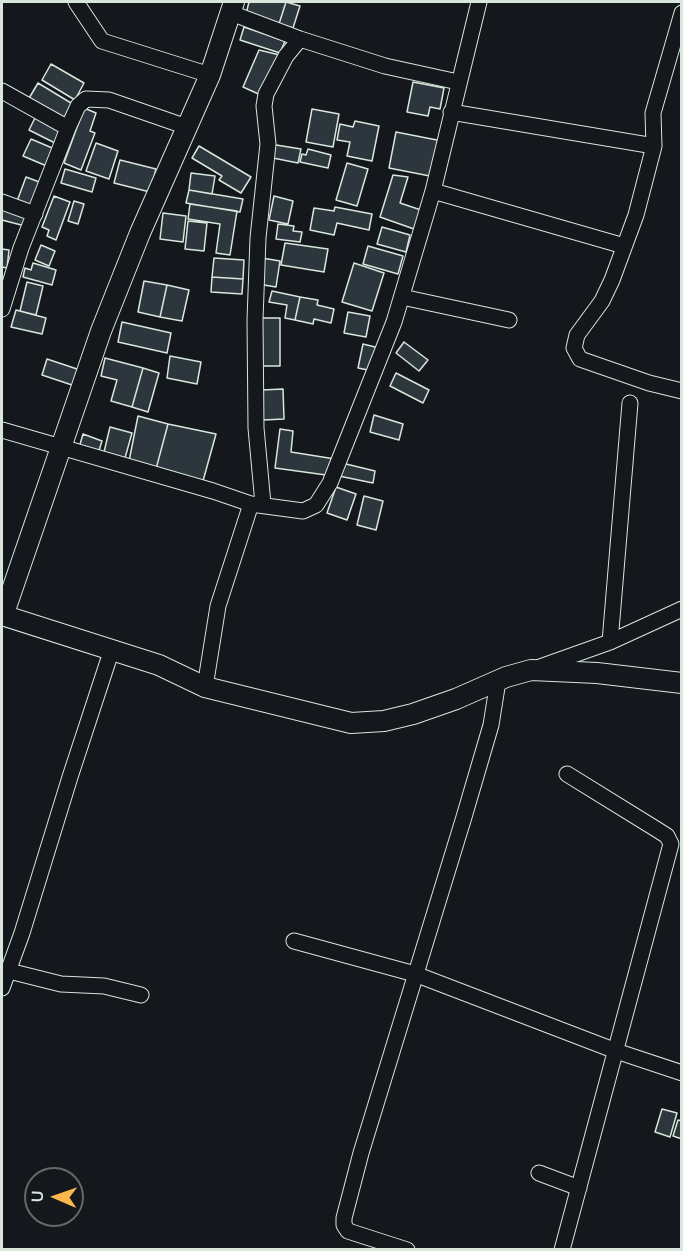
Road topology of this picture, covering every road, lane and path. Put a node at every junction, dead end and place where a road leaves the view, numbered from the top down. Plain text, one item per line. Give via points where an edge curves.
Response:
1 (76, 2) edge
2 (479, 2) edge
3 (231, 5) edge
4 (681, 12) edge
5 (300, 39) junction
6 (675, 59) edge
7 (210, 75) junction
8 (458, 82) junction
9 (2, 91) edge
10 (451, 112) junction
11 (187, 127) junction
12 (68, 128) junction
13 (654, 146) junction
14 (433, 191) junction
15 (2, 202) edge
16 (34, 214) junction
17 (624, 246) junction
18 (402, 297) junction
19 (2, 309) edge
20 (509, 320) dead end
21 (681, 391) edge
22 (630, 403) dead end
23 (2, 430) edge
24 (62, 446) junction
25 (257, 504) junction
26 (681, 609) edge
27 (2, 615) edge
28 (610, 642) junction
29 (112, 649) junction
30 (531, 670) junction
31 (498, 681) junction
32 (681, 683) edge
33 (214, 689) junction
34 (567, 774) dead end
35 (294, 941) dead end
36 (9, 971) junction
37 (415, 974) junction
38 (2, 988) edge
39 (141, 995) dead end
40 (616, 1051) junction
41 (681, 1073) edge
42 (539, 1173) dead end
43 (579, 1188) junction
44 (407, 1250) edge
45 (562, 1250) edge

1 - 7 street via 102,41
2 - 8 street
3 - 5 street
3 - 7 street
4 - 6 street
5 - 8 street via 385,66
5 - 25 street via 286,56 264,99 268,144 258,238 255,320
6 - 13 street via 660,84 653,113
7 - 11 street
8 - 10 street
9 - 12 street
10 - 13 street
10 - 14 street
11 - 12 street via 109,100 86,99 78,106
11 - 24 street via 101,331
12 - 16 street
13 - 17 street
14 - 17 street
14 - 18 street
15 - 16 street
16 - 19 street
17 - 21 street via 602,301 574,341 576,353 580,358 649,383
18 - 20 street
18 - 25 street via 330,483 316,506 303,511
22 - 28 street
23 - 24 street
24 - 25 street
24 - 27 street
25 - 33 street via 218,606
26 - 28 street
27 - 29 street
28 - 30 street
29 - 33 street
29 - 36 street
30 - 31 street
30 - 32 street
31 - 33 street via 413,714 365,723 351,723
31 - 37 street via 491,725
34 - 40 street via 667,836 671,844
35 - 37 street
36 - 38 street
36 - 39 street via 62,984 104,986
37 - 40 street
37 - 44 street via 344,1218 348,1231
40 - 41 street
40 - 43 street
42 - 43 street
43 - 45 street

